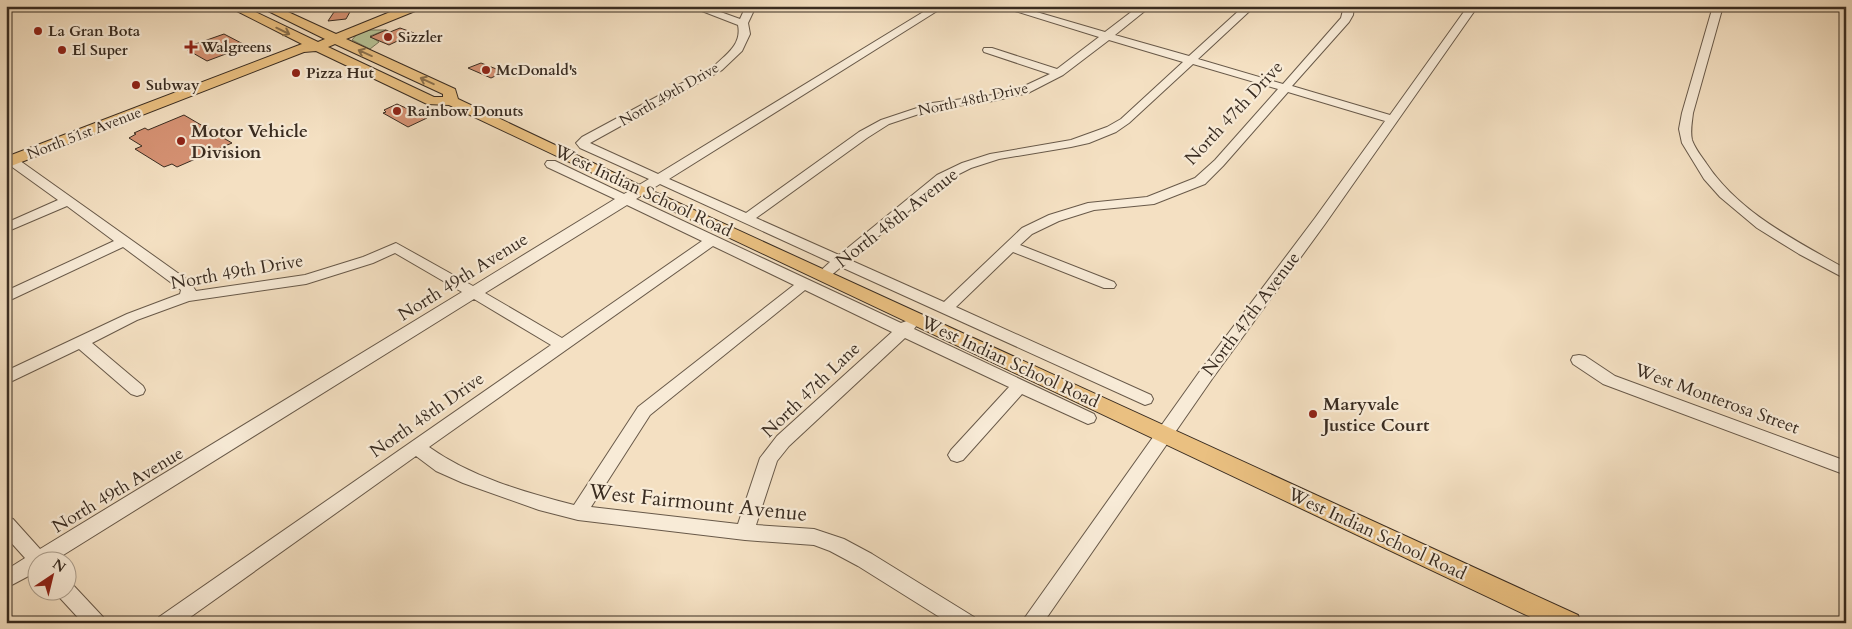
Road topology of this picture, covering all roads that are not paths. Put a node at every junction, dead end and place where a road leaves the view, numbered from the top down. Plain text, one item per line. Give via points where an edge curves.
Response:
1 (233, 6) edge
2 (264, 6) edge
3 (400, 6) edge
4 (416, 6) edge
5 (694, 6) edge
6 (751, 6) edge
7 (940, 6) edge
8 (1004, 6) edge
9 (1146, 6) edge
10 (1250, 6) edge
11 (1349, 6) edge
12 (1473, 6) edge
13 (1718, 6) edge
14 (743, 23) junction
15 (1107, 36) junction
16 (330, 37) junction
17 (308, 46) junction
18 (988, 50) dead end
19 (1192, 61) junction
20 (1059, 73) junction
21 (1285, 88) junction
22 (451, 101) junction
23 (1392, 119) junction
24 (582, 143) joint
25 (9, 162) edge
26 (551, 164) dead end
27 (659, 179) junction
28 (633, 195) junction
29 (68, 201) junction
30 (746, 219) junction
31 (6, 228) edge
32 (712, 240) junction
33 (125, 241) junction
34 (1011, 246) junction
35 (840, 261) junction
36 (823, 275) junction
37 (1846, 276) edge
38 (804, 284) junction
39 (1109, 285) dead end
40 (474, 293) junction
41 (6, 297) edge
42 (187, 297) junction
43 (945, 309) junction
44 (909, 324) junction
45 (80, 341) junction
46 (563, 344) junction
47 (1579, 360) dead end
48 (6, 378) edge
49 (1020, 386) junction
50 (137, 390) dead end
51 (1145, 399) dead end
52 (1088, 418) dead end
53 (1164, 434) junction
54 (416, 447) junction
55 (957, 455) dead end
56 (1846, 468) edge
57 (578, 513) junction
58 (6, 524) edge
59 (745, 532) junction
60 (31, 552) edge
61 (54, 552) edge
62 (28, 567) edge
63 (6, 580) edge
64 (76, 602) edge
65 (96, 623) edge
66 (166, 623) edge
67 (967, 623) edge
68 (1031, 623) edge
69 (1569, 623) edge

1 -> 17 main road, West Indian School Road
2 - 16 main road, West Indian School Road
3 - 16 main road, North 51st Avenue
4 - 16 main road, North 51st Avenue
5 - 14 street
6 - 14 street, North 49th Drive
7 - 27 street, North 49th Avenue
8 - 15 street
9 - 15 street, North 48th Drive
10 - 19 street, North 48th Avenue
11 - 21 street, North 47th Drive via 1345,20
12 - 23 street, North 47th Avenue
13 - 37 street via 1690,99 1686,138 1700,166 1722,193 1744,212
14 - 24 street, North 49th Drive via 745,34 737,51 718,68
15 - 19 street
15 - 20 street, North 48th Drive
16 - 17 main road, North 51st Avenue
22 -> 16 main road, West Indian School Road via 450,92
17 - 22 main road, West Indian School Road via 432,101
17 - 25 main road, North 51st Avenue
18 - 20 street
19 - 21 street
19 - 35 street, North 48th Avenue via 1126,121 1108,132 1085,141 1012,152 962,167 941,178
20 - 30 street, North 48th Drive via 1024,91 932,106 896,117 863,135
21 - 23 street
21 - 34 street, North 47th Drive via 1200,181 1149,201 1093,206 1054,218 1027,231
22 - 28 main road, West Indian School Road
23 - 53 street, North 47th Avenue
24 - 27 street, West Indian School Road
25 - 29 street
26 - 28 street, West Indian School Road
27 - 28 street, North 49th Avenue
27 - 30 street, West Indian School Road
28 - 32 street, West Indian School Road
28 - 36 main road, West Indian School Road
28 - 40 street, North 49th Avenue
29 - 31 street
29 - 33 street
30 - 35 street, West Indian School Road
32 - 38 street, West Indian School Road
32 - 46 street, North 48th Drive
33 - 41 street
33 - 42 street via 184,284 189,289
34 - 39 street
34 - 43 street, North 47th Drive
35 - 36 street, North 48th Avenue
35 - 43 street, West Indian School Road
36 - 44 main road, West Indian School Road
38 - 44 street, West Indian School Road
38 - 57 street via 644,411
40 - 42 street, North 49th Drive via 396,247 368,260 306,279
40 - 46 street
40 - 61 street, North 49th Avenue
42 - 45 street, North 49th Drive
43 - 51 street, West Indian School Road
44 - 49 street, West Indian School Road
44 - 53 main road, West Indian School Road
44 - 59 street, North 47th Lane via 783,441 769,458
45 - 48 street, North 49th Drive
45 - 50 street
46 - 54 street, North 48th Drive
47 - 56 street, West Monterosa Street via 1610,380
49 - 52 street, West Indian School Road
49 - 55 street
53 - 68 street, North 47th Avenue
53 - 69 main road, West Indian School Road
54 - 57 street, West Fairmount Avenue via 442,466 470,478
54 - 66 street, North 48th Drive
57 - 59 street, West Fairmount Avenue
58 - 60 street
59 - 67 street, West Fairmount Avenue via 814,538 837,545
62 - 63 street, North 49th Avenue
64 - 65 street

